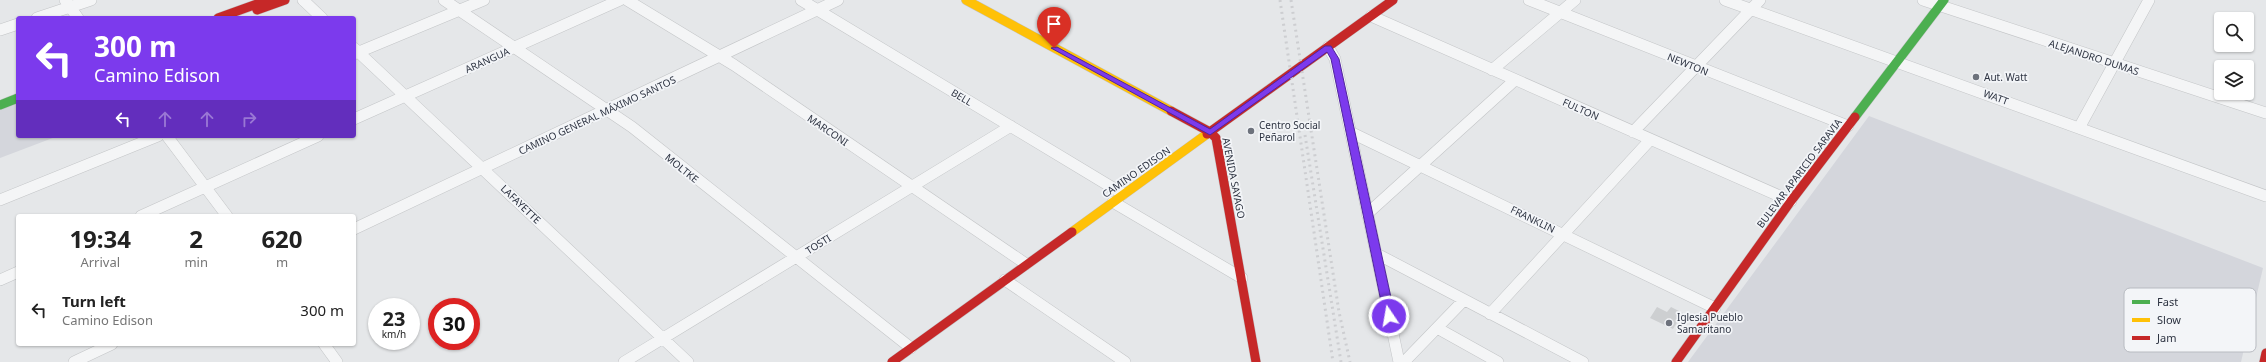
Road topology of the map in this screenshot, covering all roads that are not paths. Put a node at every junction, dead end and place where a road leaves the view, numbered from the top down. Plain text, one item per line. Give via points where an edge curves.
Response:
1 (91, 0) edge
2 (268, 0) edge
3 (285, 0) edge
4 (303, 0) edge
5 (444, 0) edge
6 (484, 0) edge
7 (620, 0) edge
8 (627, 0) edge
9 (801, 0) edge
10 (838, 0) edge
11 (966, 0) edge
12 (1393, 0) edge
13 (1529, 0) edge
14 (1575, 0) edge
15 (1725, 0) edge
16 (1760, 0) edge
17 (1923, 0) edge
18 (2149, 0) edge
19 (67, 3) edge
20 (1942, 3) edge
21 (1751, 9) junction
22 (459, 10) junction
23 (818, 10) junction
24 (1560, 12) junction
25 (41, 16) edge
26 (77, 16) edge
27 (224, 16) edge
28 (241, 16) edge
29 (320, 16) edge
30 (1371, 16) junction
31 (16, 25) edge
32 (0, 30) edge
33 (515, 47) junction
34 (1328, 47) junction
35 (356, 51) edge
36 (720, 57) junction
37 (1897, 61) junction
38 (2114, 64) junction
39 (1695, 67) junction
40 (1492, 70) junction
41 (1516, 80) junction
42 (16, 92) edge
43 (404, 97) junction
44 (0, 98) edge
45 (16, 99) edge
46 (0, 104) edge
47 (608, 110) junction
48 (2266, 113) edge
49 (356, 119) edge
50 (1011, 126) junction
51 (1848, 126) junction
52 (2079, 128) junction
53 (1210, 132) junction
54 (1350, 132) junction
55 (1633, 132) junction
56 (153, 138) edge
57 (168, 138) edge
58 (314, 138) edge
59 (1650, 140) junction
60 (1423, 166) junction
61 (484, 169) junction
62 (205, 187) junction
63 (912, 187) junction
64 (1123, 194) junction
65 (2266, 196) edge
66 (0, 200) edge
67 (1791, 201) junction
68 (1113, 202) junction
69 (145, 214) edge
70 (225, 214) edge
71 (1367, 214) junction
72 (356, 228) edge
73 (1562, 234) junction
74 (1377, 254) junction
75 (795, 258) junction
76 (1026, 264) junction
77 (16, 273) edge
78 (1242, 278) junction
79 (0, 280) edge
80 (1005, 280) junction
81 (1464, 300) junction
82 (1715, 308) junction
83 (1490, 314) junction
84 (1438, 328) junction
85 (662, 339) junction
86 (108, 346) edge
87 (325, 346) edge
88 (911, 348) junction
89 (2266, 353) edge
90 (74, 362) edge
91 (337, 362) edge
92 (624, 362) edge
93 (688, 362) edge
94 (892, 362) edge
95 (1125, 362) edge
96 (1256, 362) edge
97 (1399, 362) edge
98 (1404, 362) edge
99 (1498, 362) edge
100 (1583, 362) edge
101 (1676, 362) edge
102 (2264, 362) edge

1 - 19 street
2 - 27 street
3 - 28 street
4 - 29 street
5 - 22 street, MOLTKE
6 - 22 street
7 - 33 street, ARANGUA
8 - 36 street, MARCONI
9 - 23 street, BELL
10 - 23 street, CAMINO GENERAL MÁXIMO SANTOS
11 - 53 street, AVENIDA SAYAGO
12 - 30 street, CAMINO EDISON
13 - 24 street, NEWTON
14 - 24 street
15 - 21 street, WATT
16 - 21 street
17 - 20 street, ALEJANDRO DUMAS
18 - 38 street
19 - 25 street
19 - 26 street
20 - 37 street, BULEVAR APARICIO SARAVIA
20 - 38 street, ALEJANDRO DUMAS
21 - 37 street, WATT
21 - 39 street
22 - 33 street, MOLTKE
22 - 35 street
23 - 36 street, CAMINO GENERAL MÁXIMO SANTOS
23 - 50 street, BELL
24 - 39 street, NEWTON
24 - 40 street
30 - 34 street, CAMINO EDISON
30 - 40 street, FULTON
31 - 32 street
33 - 43 street, ARANGUA
33 - 47 street, MOLTKE
34 - 53 street, CAMINO EDISON
34 - 54 street via 1335,59
35 - 43 street, LAFAYETTE
36 - 47 street, CAMINO GENERAL MÁXIMO SANTOS
36 - 63 street, MARCONI
37 - 51 street, BULEVAR APARICIO SARAVIA
37 - 52 street, WATT
38 - 48 street, ALEJANDRO DUMAS
38 - 52 street
39 - 51 street, NEWTON
39 - 55 street
40 - 41 street, FULTON
41 - 55 street, FULTON
41 - 60 street
42 - 44 street
43 - 49 street, ARANGUA
43 - 61 street, LAFAYETTE
45 - 46 street
47 - 61 street, CAMINO GENERAL MÁXIMO SANTOS
47 - 75 street, MOLTKE
50 - 63 street, TOSTI
50 - 64 street, BELL
51 - 67 street, BULEVAR APARICIO SARAVIA
52 - 65 street, WATT
53 - 64 street, CAMINO EDISON
53 - 78 street, AVENIDA SAYAGO via 1216,138
54 - 60 street, FRANKLIN
54 - 71 street
55 - 59 street, FULTON
56 - 66 street
57 - 62 street
58 - 62 street
59 - 67 street, FULTON
59 - 73 street
60 - 71 street
60 - 73 street, FRANKLIN
61 - 72 street, CAMINO GENERAL MÁXIMO SANTOS
61 - 85 street, LAFAYETTE
62 - 69 street
62 - 70 street
63 - 75 street, TOSTI
63 - 76 street, MARCONI
64 - 68 street, CAMINO EDISON
67 - 82 street, BULEVAR APARICIO SARAVIA
68 - 76 street, CAMINO EDISON
68 - 78 street
71 - 74 street
73 - 82 street, FRANKLIN
73 - 83 street
74 - 81 street
74 - 97 street
75 - 85 street, TOSTI
75 - 88 street, MOLTKE
76 - 80 street, CAMINO EDISON
77 - 79 street
78 - 96 street, AVENIDA SAYAGO
80 - 88 street, CAMINO EDISON
80 - 95 street
81 - 83 street
81 - 84 street
82 - 101 street, BULEVAR APARICIO SARAVIA
83 - 100 street
84 - 98 street
84 - 99 street
85 - 92 street, TOSTI
85 - 93 street, LAFAYETTE
86 - 90 street
87 - 91 street
88 - 94 street, CAMINO EDISON
89 - 102 street

